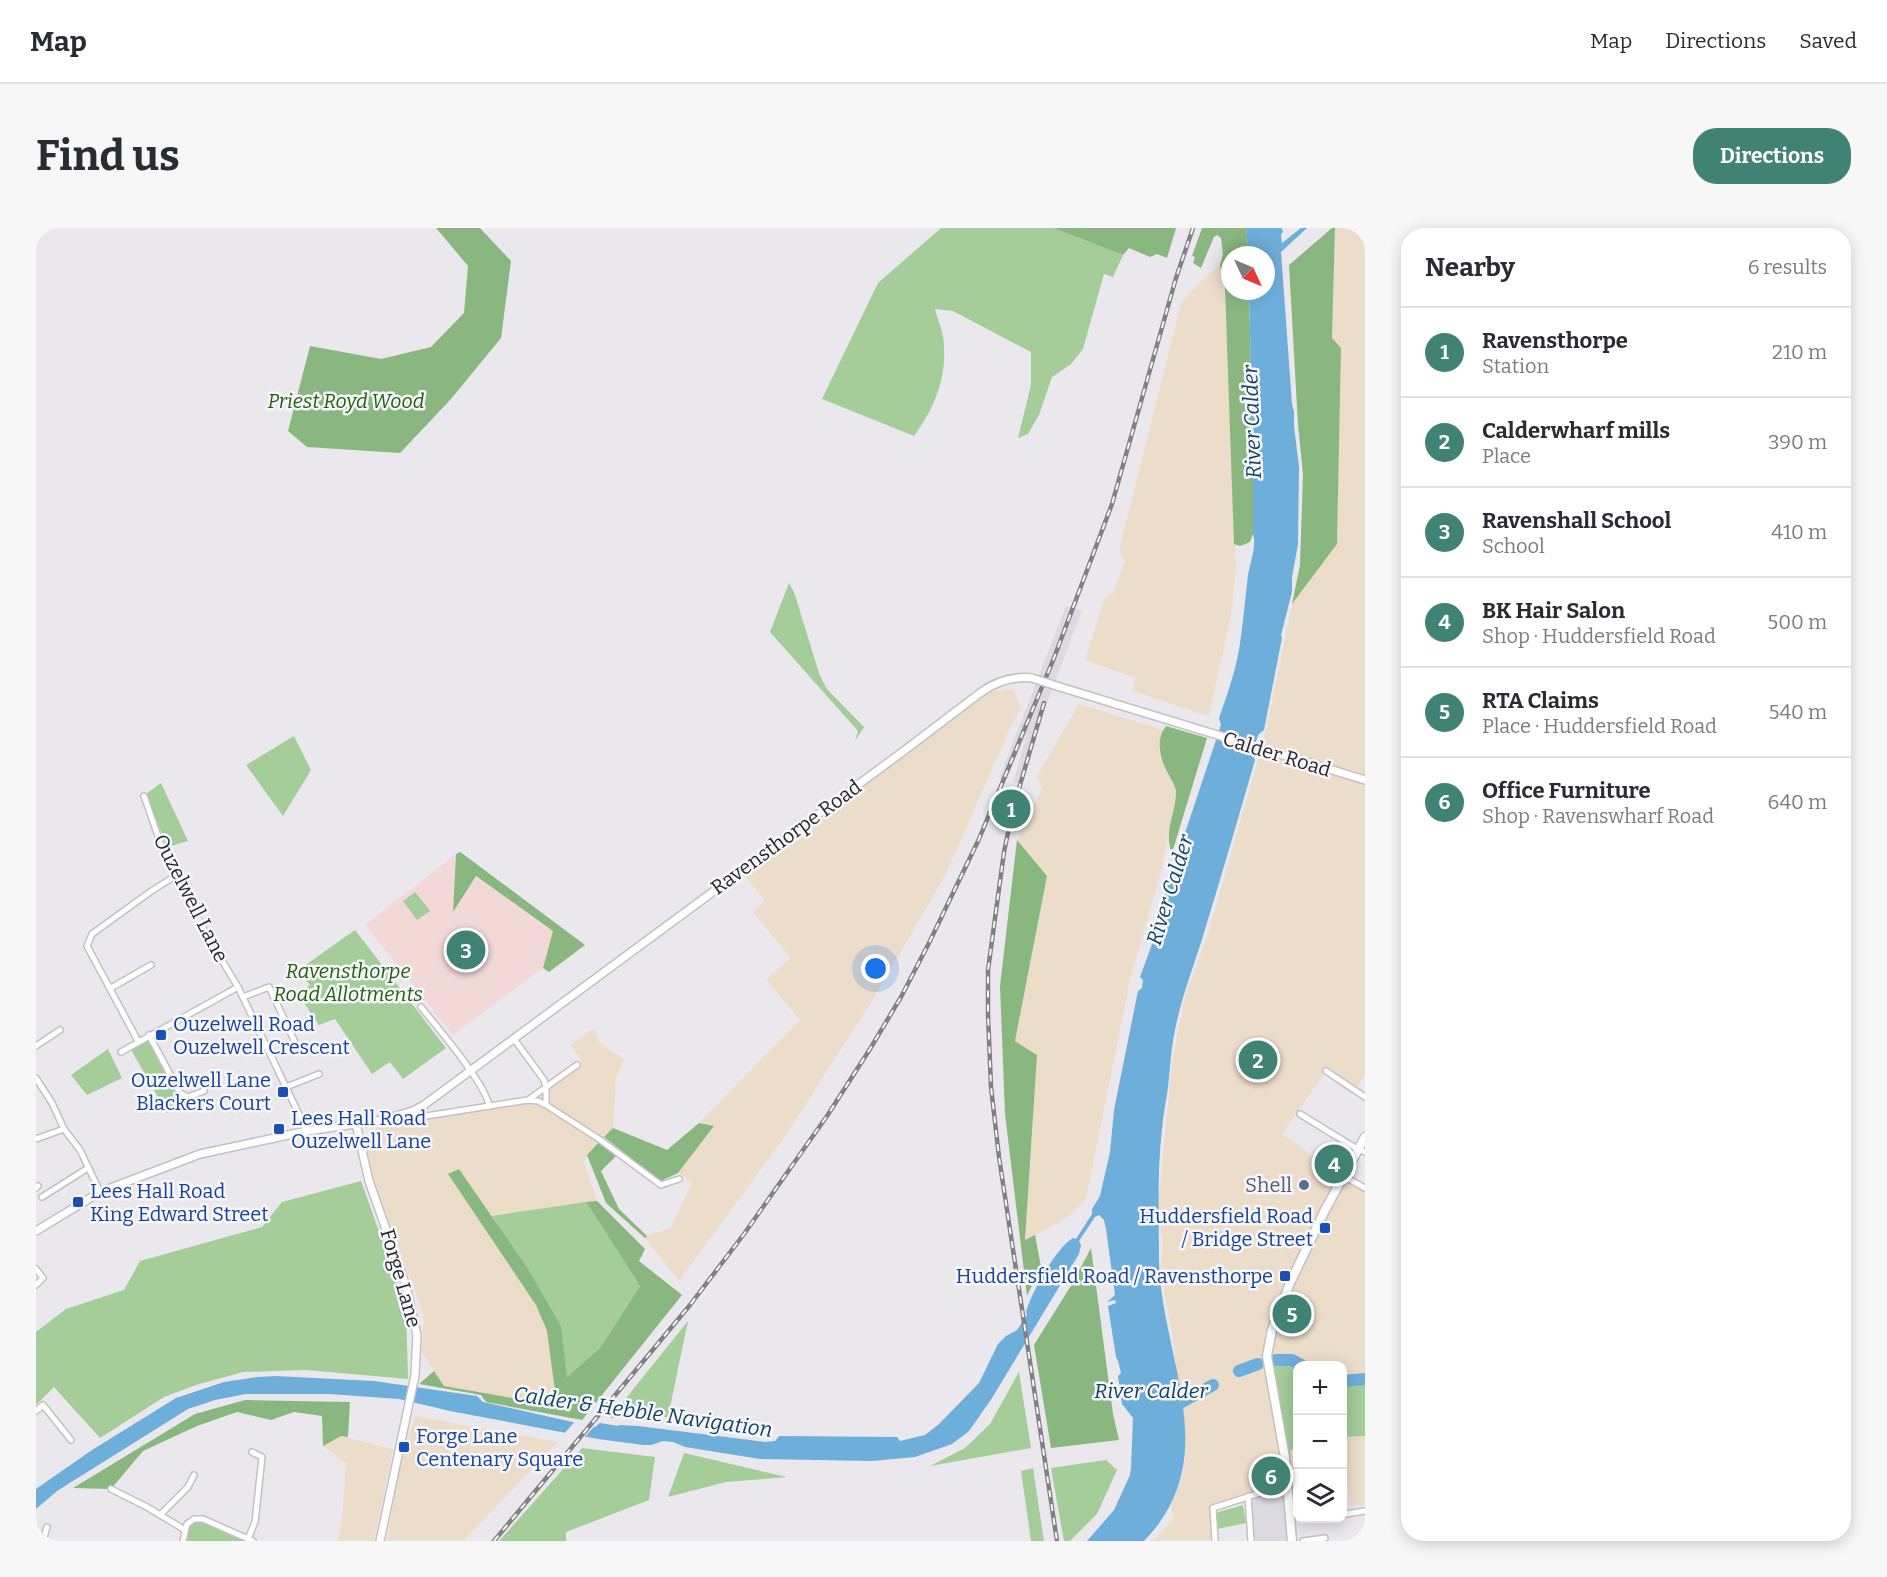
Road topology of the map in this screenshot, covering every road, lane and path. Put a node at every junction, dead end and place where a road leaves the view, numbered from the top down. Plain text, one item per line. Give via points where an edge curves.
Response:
1 (1190, 728) joint
2 (1365, 780) edge
3 (144, 796) dead end
4 (175, 876) junction
5 (151, 965) dead end
6 (238, 987) junction
7 (111, 988) junction
8 (243, 997) junction
9 (421, 1007) dead end
10 (60, 1030) dead end
11 (149, 1035) junction
12 (514, 1039) junction
13 (294, 1040) dead end
14 (138, 1041) junction
15 (36, 1046) edge
16 (120, 1052) dead end
17 (577, 1065) dead end
18 (1326, 1071) dead end
19 (471, 1072) junction
20 (319, 1074) dead end
21 (36, 1078) edge
22 (286, 1087) junction
23 (546, 1087) junction
24 (204, 1091) dead end
25 (1365, 1096) edge
26 (528, 1100) junction
27 (546, 1104) junction
28 (489, 1106) junction
29 (413, 1111) junction
30 (1300, 1114) dead end
31 (356, 1124) junction
32 (64, 1129) junction
33 (307, 1131) junction
34 (1365, 1137) edge
35 (36, 1139) edge
36 (1361, 1150) edge
37 (88, 1168) junction
38 (1342, 1176) junction
39 (679, 1179) dead end
40 (1365, 1188) edge
41 (100, 1192) junction
42 (42, 1197) dead end
43 (36, 1231) edge
44 (36, 1269) edge
45 (36, 1285) edge
46 (36, 1411) edge
47 (71, 1440) dead end
48 (252, 1452) dead end
49 (194, 1475) dead end
50 (1288, 1484) junction
51 (111, 1489) dead end
52 (1248, 1496) junction
53 (1365, 1511) edge
54 (1293, 1513) edge
55 (1347, 1514) edge
56 (160, 1515) junction
57 (1294, 1523) edge
58 (47, 1527) dead end
59 (185, 1530) junction
60 (1325, 1538) dead end
61 (250, 1540) edge
62 (43, 1541) edge
63 (183, 1541) edge
64 (380, 1541) edge
65 (1215, 1541) edge
66 (1251, 1541) edge
67 (1292, 1541) edge
68 (1303, 1541) edge

1 - 2 street, Calder Road
1 - 12 street, Ravensthorpe Road, bridge via 1032,678 1020,676 989,686
3 - 4 street, Ouzelwell Lane
4 - 6 street, Ouzelwell Lane
4 - 7 street via 92,934 87,946
5 - 7 street
6 - 8 street, Ouzelwell Lane
6 - 11 street
7 - 14 street
8 - 13 street via 269,987
8 - 22 street, Ouzelwell Lane
9 - 19 street
10 - 15 street
11 - 14 street
11 - 24 street via 180,1094 188,1097
12 - 19 street, Ravensthorpe Road
12 - 23 street
14 - 16 street
17 - 23 street
18 - 25 street
19 - 28 street
19 - 29 street, Ravensthorpe Road
20 - 22 street
21 - 32 street
22 - 33 street, Ouzelwell Lane
23 - 26 street
23 - 27 street
26 - 27 street
26 - 28 street
27 - 39 street via 661,1185
28 - 29 street via 426,1116
29 - 31 street, Ravensthorpe Road
30 - 36 street
31 - 33 street, Ravensthorpe Road
31 - 64 street, Forge Lane via 369,1181 406,1286 417,1335 414,1382
32 - 35 street
32 - 37 street
33 - 41 street, Ravensthorpe Road via 200,1154
34 - 36 highway
36 - 38 highway
37 - 41 street
37 - 42 street
38 - 40 street
38 - 50 highway via 1290,1283 1272,1329 1267,1356
41 - 43 street, Ravensthorpe Road
44 - 45 street via 43,1278
46 - 47 street via 43,1405
48 - 61 street via 261,1457
49 - 56 street via 188,1487
50 - 52 street
50 - 54 highway
51 - 56 street
52 - 65 street via 1212,1510
52 - 66 street
53 - 55 street
56 - 59 street
57 - 67 highway
58 - 62 street
59 - 61 street via 194,1519 203,1519
59 - 63 street
60 - 68 street

